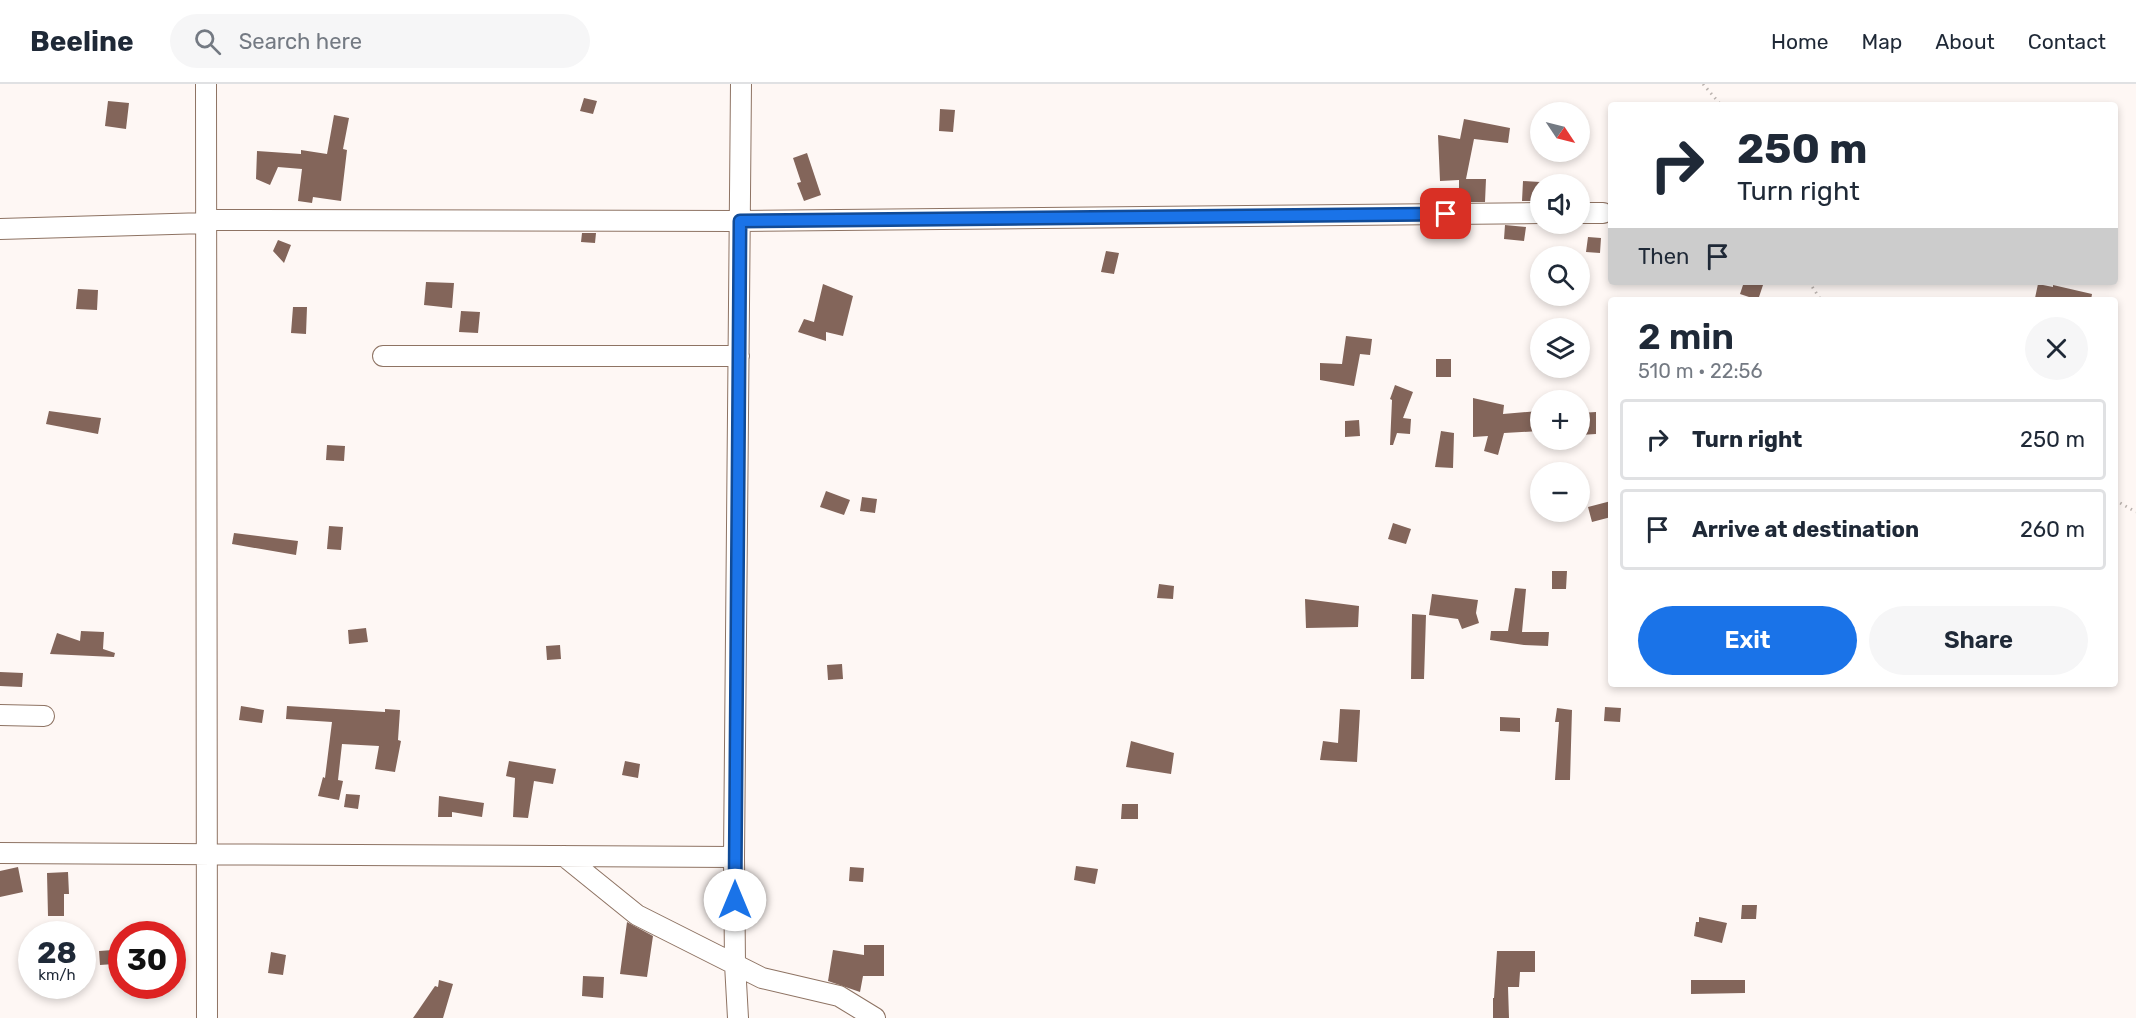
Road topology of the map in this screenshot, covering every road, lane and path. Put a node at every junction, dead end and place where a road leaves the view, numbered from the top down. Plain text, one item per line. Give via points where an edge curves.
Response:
1 (206, 84) edge
2 (741, 84) edge
3 (1703, 84) edge
4 (1718, 102) edge
5 (1530, 213) edge
6 (1590, 213) edge
7 (1603, 213) dead end
8 (740, 221) junction
9 (206, 222) junction
10 (0, 230) edge
11 (383, 356) dead end
12 (739, 356) junction
13 (2118, 502) edge
14 (2136, 512) edge
15 (0, 715) edge
16 (44, 716) dead end
17 (0, 853) edge
18 (207, 853) junction
19 (564, 856) junction
20 (734, 857) junction
21 (735, 964) junction
22 (207, 1018) edge
23 (738, 1018) edge
24 (875, 1018) edge

1 - 9 street
2 - 8 street
3 - 4 path
5 - 8 street
6 - 7 street
8 - 9 street
8 - 12 street
9 - 10 street
9 - 18 street
11 - 12 street
12 - 20 street
13 - 14 path
15 - 16 street
17 - 18 street
18 - 19 street
18 - 22 street
19 - 20 street
19 - 21 street via 637,915
20 - 21 street
21 - 23 street
21 - 24 street via 762,978 839,996

